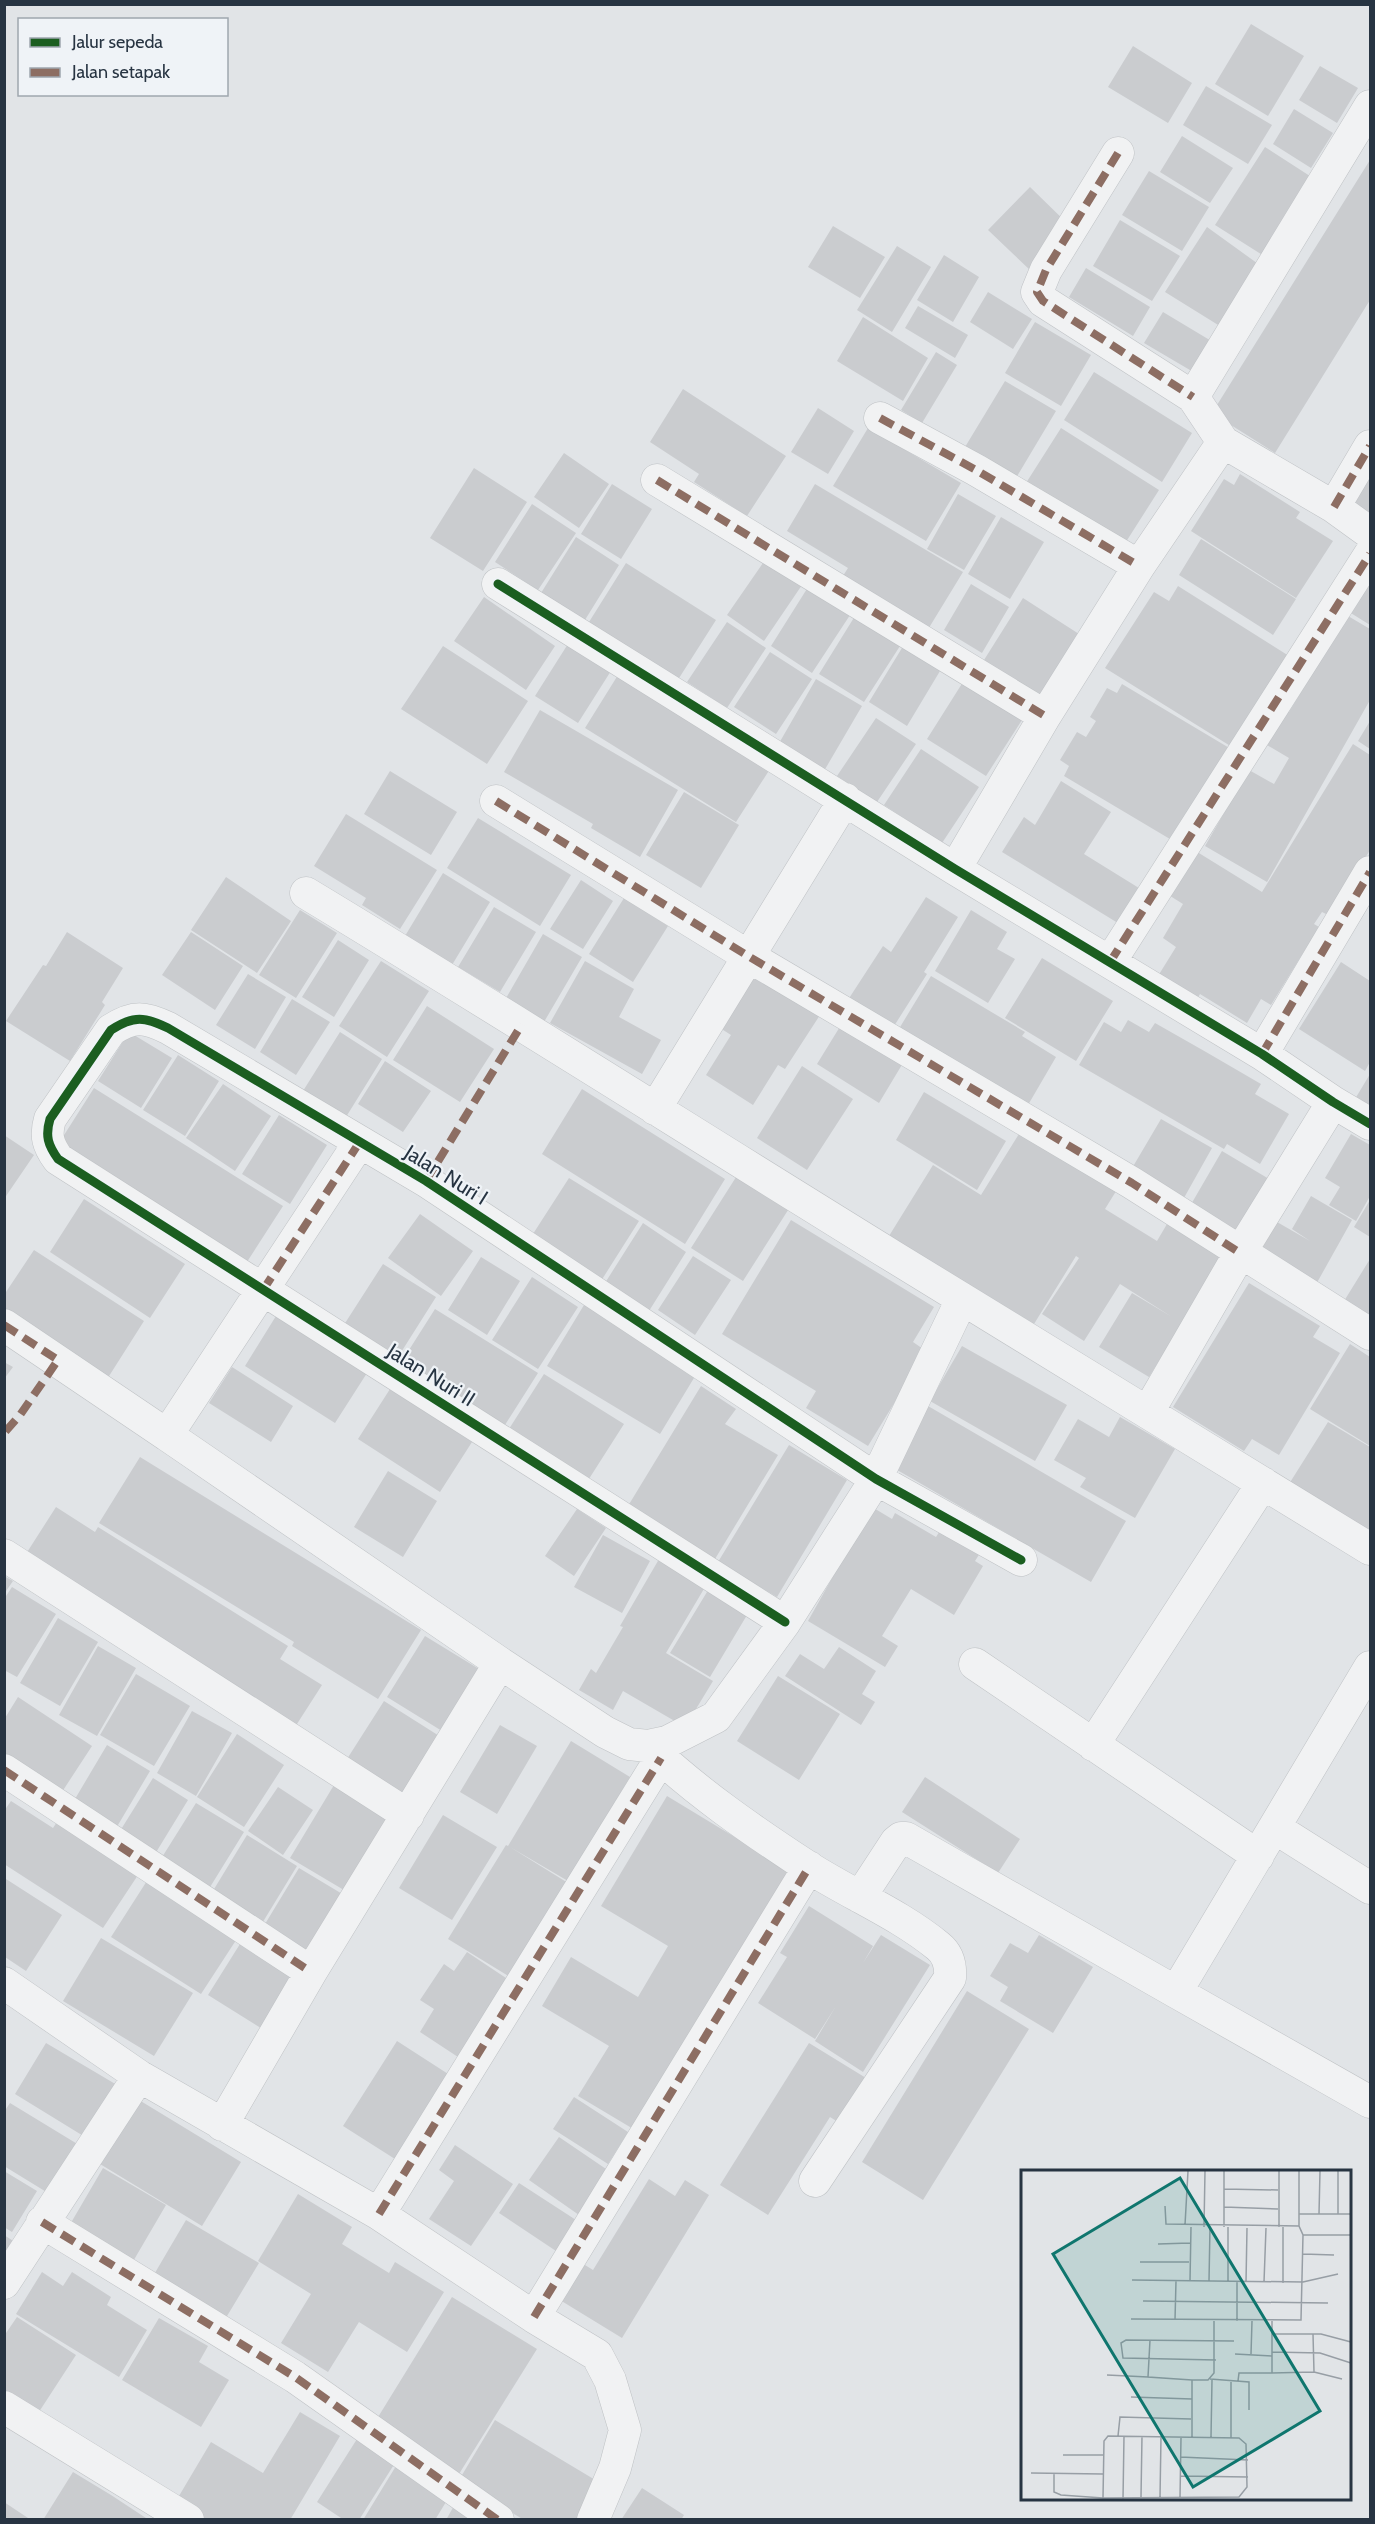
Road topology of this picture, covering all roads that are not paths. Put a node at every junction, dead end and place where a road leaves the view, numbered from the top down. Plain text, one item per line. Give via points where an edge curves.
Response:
1 (1371, 106) edge
2 (1118, 153) dead end
3 (1193, 397) junction
4 (880, 418) dead end
5 (1224, 442) junction
6 (1371, 446) edge
7 (657, 480) dead end
8 (1334, 507) junction
9 (1371, 533) edge
10 (1371, 554) edge
11 (1139, 566) junction
12 (498, 584) dead end
13 (1046, 716) junction
14 (845, 799) junction
15 (496, 801) dead end
16 (955, 869) junction
17 (1371, 872) edge
18 (306, 893) dead end
19 (748, 956) junction
20 (1110, 962) junction
21 (1262, 1054) junction
22 (1333, 1102) junction
23 (655, 1109) junction
24 (1371, 1124) edge
25 (359, 1143) junction
26 (58, 1159) joint
27 (1240, 1253) junction
28 (262, 1290) junction
29 (962, 1299) junction
30 (4, 1325) edge
31 (1371, 1334) edge
32 (1148, 1412) junction
33 (167, 1435) junction
34 (876, 1479) junction
35 (1263, 1483) junction
36 (1371, 1549) edge
37 (4, 1555) edge
38 (1021, 1560) dead end
39 (784, 1622) junction
40 (500, 1663) junction
41 (975, 1664) dead end
42 (1368, 1678) edge
43 (1093, 1745) junction
44 (655, 1752) junction
45 (4, 1770) edge
46 (408, 1815) junction
47 (1275, 1828) junction
48 (1258, 1856) junction
49 (809, 1867) junction
50 (1371, 1888) edge
51 (860, 1897) junction
52 (311, 1972) junction
53 (4, 1983) edge
54 (1176, 1992) junction
55 (139, 2076) junction
56 (1371, 2102) edge
57 (222, 2125) junction
58 (815, 2181) dead end
59 (379, 2214) junction
60 (42, 2222) junction
61 (4, 2283) edge
62 (534, 2317) junction
63 (4, 2408) edge
64 (188, 2520) edge
65 (498, 2520) edge
66 (593, 2520) edge

1 - 3 street
2 - 3 street via 1046,270 1037,292 1043,301
3 - 5 street
4 - 11 street
5 - 8 street
5 - 11 street
6 - 8 street
7 - 13 street
8 - 9 street
10 - 20 street
11 - 13 street
12 - 14 street
13 - 16 street
14 - 16 street
14 - 19 street
15 - 19 street
16 - 20 street
17 - 21 street
18 - 23 street
19 - 23 street
19 - 27 street via 1132,1183
20 - 21 street
21 - 22 street
22 - 24 street
22 - 27 street
23 - 29 street
25 - 26 street, Jalan Nuri I via 147,1018 124,1022 111,1030 57,1107 46,1131 48,1145
25 - 28 street
25 - 34 street, Jalan Nuri I via 426,1181
26 - 28 street, Jalan Nuri II
27 - 31 street
27 - 32 street
28 - 33 street
28 - 39 street, Jalan Nuri II
29 - 32 street
29 - 34 street
30 - 33 street
32 - 35 street
33 - 40 street
34 - 38 street, Jalan Nuri I
34 - 39 street
35 - 36 street
35 - 43 street
37 - 46 street
39 - 44 street via 716,1718
40 - 44 street via 605,1732
40 - 46 street
41 - 43 street
42 - 47 street
43 - 48 street
44 - 49 street via 701,1792
44 - 59 street
45 - 52 street
46 - 52 street
47 - 48 street
47 - 50 street
48 - 54 street
49 - 51 street
49 - 62 street
51 - 54 street via 896,1842 906,1838
51 - 58 street via 939,1947 951,1968 950,1978
52 - 57 street
53 - 55 street
54 - 56 street
55 - 57 street
55 - 60 street
57 - 59 street
59 - 62 street
60 - 61 street
60 - 65 street via 295,2377
62 - 66 street via 597,2355 610,2380 625,2430 615,2468
63 - 64 street

